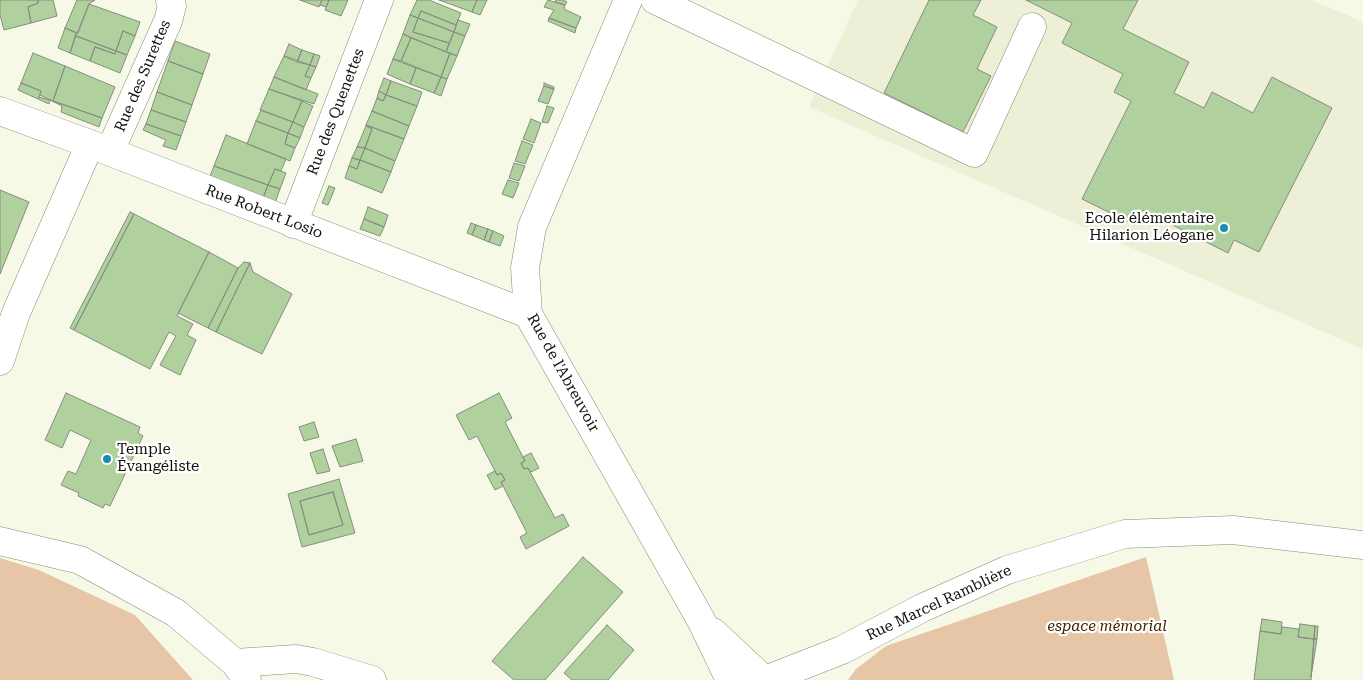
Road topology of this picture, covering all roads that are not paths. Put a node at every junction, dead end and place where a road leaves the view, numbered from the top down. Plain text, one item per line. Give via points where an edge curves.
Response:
1 (170, 0) edge
2 (379, 0) edge
3 (628, 0) edge
4 (656, 0) edge
5 (1032, 27) dead end
6 (0, 111) edge
7 (100, 148) junction
8 (293, 224) junction
9 (528, 314) junction
10 (0, 361) edge
11 (0, 540) edge
12 (1363, 545) edge
13 (701, 620) junction
14 (842, 650) junction
15 (241, 671) edge
16 (767, 679) edge
17 (372, 680) edge
18 (730, 680) edge
19 (818, 680) edge

1 - 7 street, Rue des Surettes via 172,6 168,21
2 - 8 street, Rue des Quenettes
3 - 9 street, Rue de l'Abreuvoir via 532,227 524,268
4 - 5 street via 974,152
6 - 7 street, Rue Robert Losio
7 - 8 street, Rue Robert Losio
7 - 10 street, Rue des Surettes via 16,313
8 - 9 street, Rue Robert Losio
9 - 13 street, Rue de l'Abreuvoir
11 - 15 street via 80,560 176,613
12 - 14 street, Rue Marcel Ramblière via 1233,530 1125,534 1007,570 922,608
13 - 16 street, Rue Marcel Ramblière
13 - 18 street
14 - 16 street, Rue Marcel Ramblière
14 - 19 street, Rue Marcel Ramblière
15 - 17 street via 296,659

